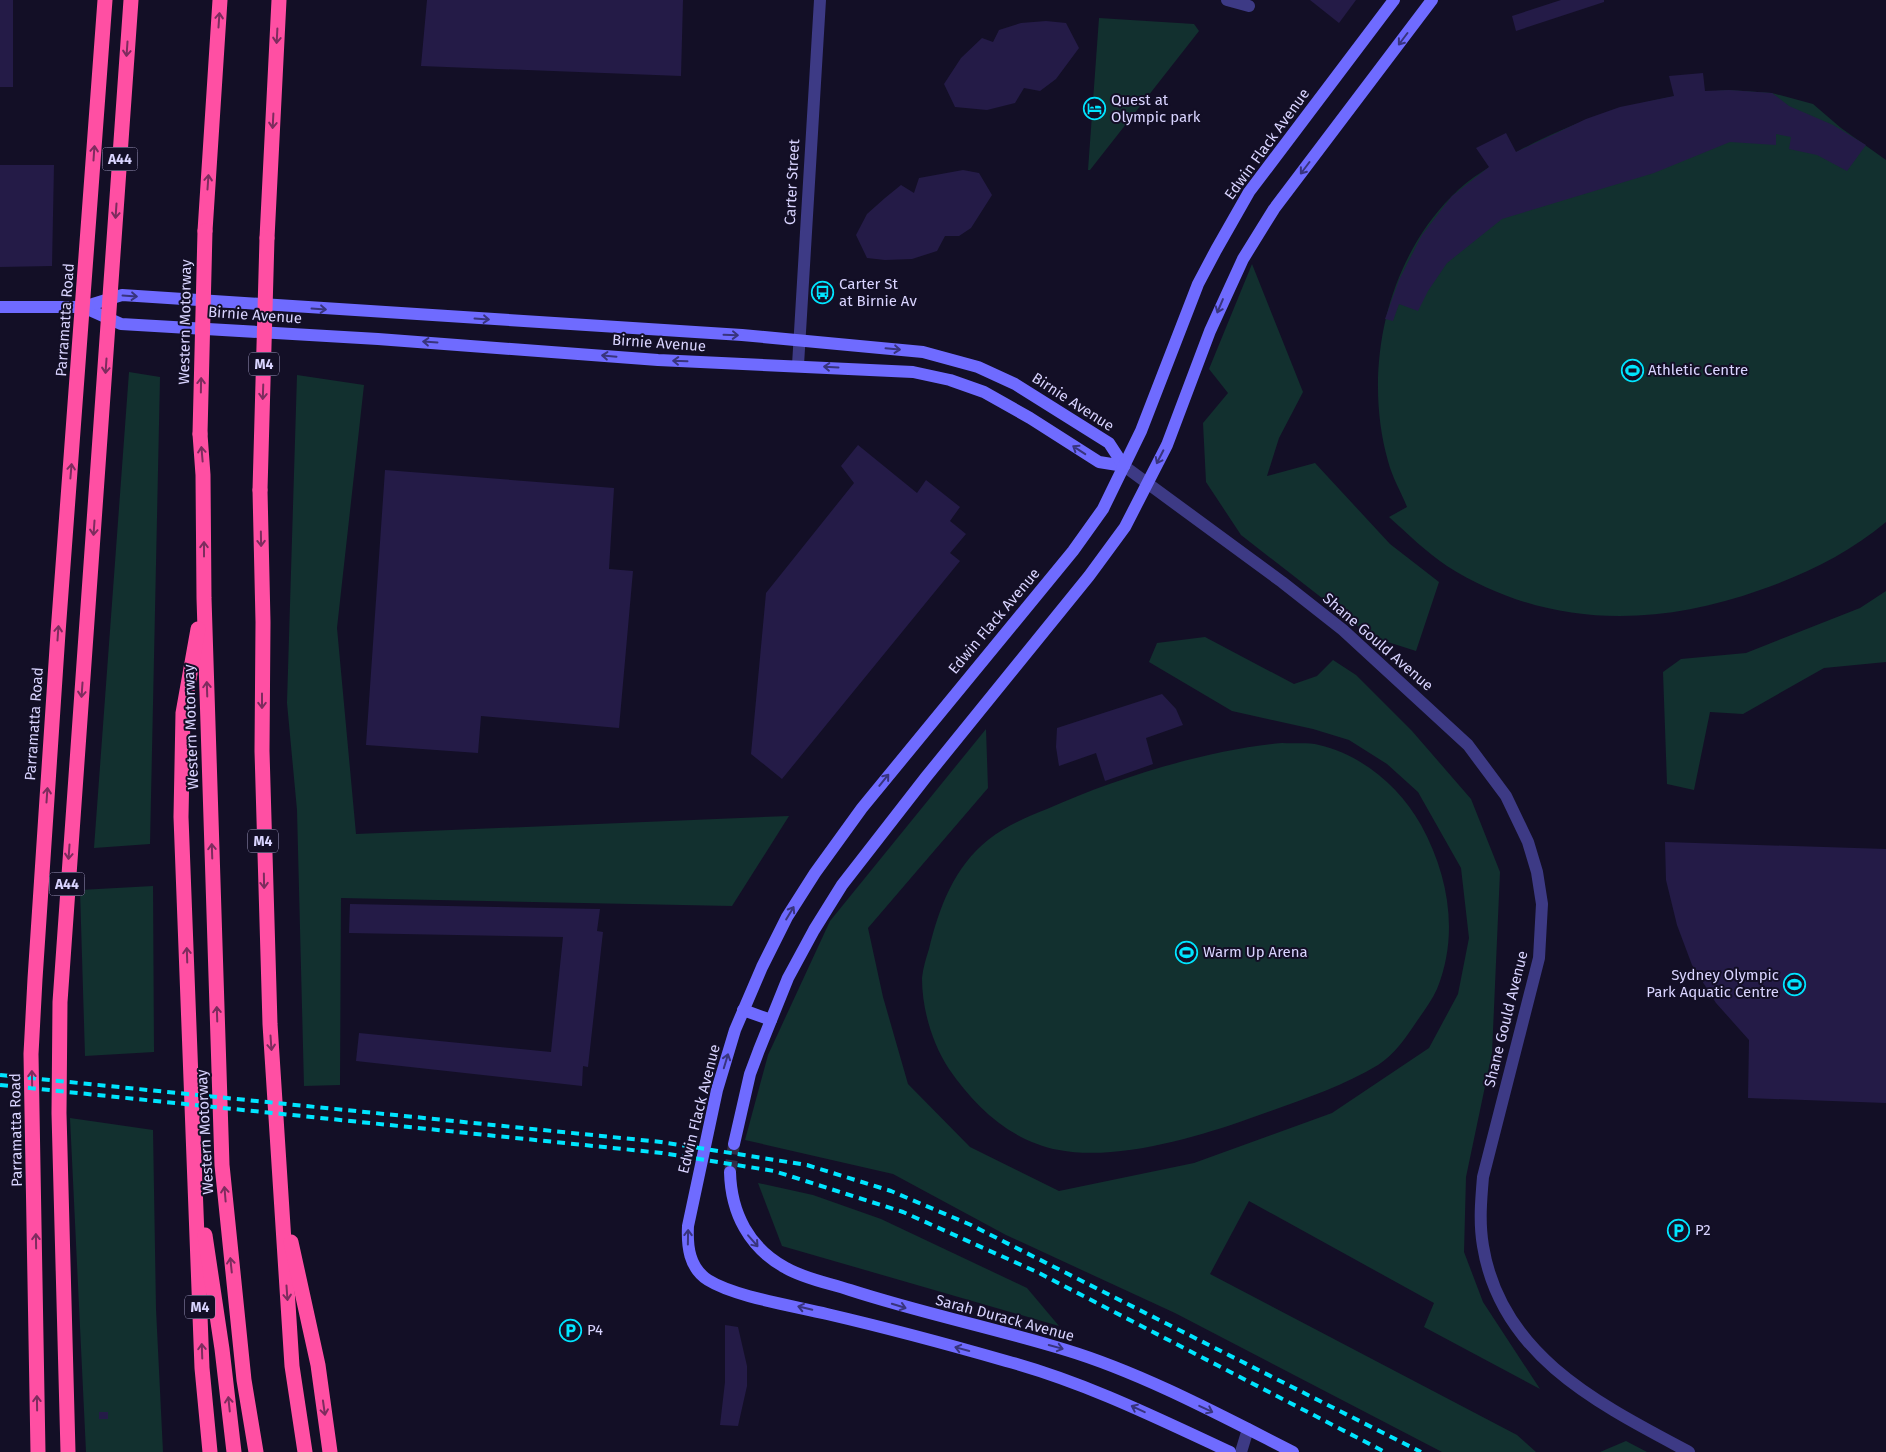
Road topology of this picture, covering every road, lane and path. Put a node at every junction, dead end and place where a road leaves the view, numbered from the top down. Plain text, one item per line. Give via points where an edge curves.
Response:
1 (105, 0) edge
2 (131, 0) edge
3 (220, 0) edge
4 (279, 0) edge
5 (820, 0) edge
6 (1227, 0) edge
7 (1394, 0) edge
8 (1432, 0) edge
9 (1249, 6) dead end
10 (110, 299) junction
11 (0, 306) edge
12 (84, 307) junction
13 (109, 318) junction
14 (800, 341) junction
15 (798, 365) junction
16 (992, 373) junction
17 (984, 392) junction
18 (1124, 466) junction
19 (1147, 483) junction
20 (204, 598) junction
21 (743, 1010) junction
22 (770, 1020) junction
23 (734, 1144) tunnel mouth
24 (194, 1162) junction
25 (730, 1172) tunnel mouth
26 (280, 1192) junction
27 (1248, 1429) junction
28 (38, 1452) edge
29 (68, 1452) edge
30 (210, 1452) edge
31 (234, 1452) edge
32 (256, 1452) edge
33 (305, 1452) edge
34 (330, 1452) edge
35 (1230, 1452) edge
36 (1241, 1452) edge
37 (1293, 1452) edge
38 (1689, 1452) edge

12 -> 1 highway, Parramatta Road / A44
2 -> 10 highway, A44
20 -> 3 highway, Western Motorway / M4, bridge via 200,434 205,231
4 -> 26 highway, M4, bridge via 260,490 264,886
5 - 14 street, Carter Street
6 - 9 street
7 - 18 street, Edwin Flack Avenue via 1250,192 1221,242 1198,284 1162,381
8 -> 19 street via 1274,209 1243,259 1210,330 1167,445
10 - 12 street, Birnie Avenue
10 - 13 highway, A44
10 -> 14 street, Birnie Avenue via 122,295
11 - 12 street, Birnie Avenue
12 - 13 street, Birnie Avenue
28 -> 12 highway, Parramatta Road / A44 via 31,1054 58,633
15 -> 13 street, Birnie Avenue via 658,360 121,324
13 -> 29 highway, A44 via 60,1002 59,1113
14 - 15 street, Carter Street
14 -> 16 street, Birnie Avenue via 923,352 959,360
17 -> 15 street, Birnie Avenue via 913,372
16 - 17 street
16 - 18 street, Birnie Avenue via 1032,393 1109,444
18 -> 17 street, Birnie Avenue via 1099,462
18 - 19 street, Shane Gould Avenue
21 -> 18 street, Edwin Flack Avenue via 787,917 815,872 862,808 1073,551 1103,509
19 - 22 street via 1124,527 1089,576 842,885 788,978
19 - 38 street, Shane Gould Avenue via 1351,637 1468,745 1506,796 1528,842 1542,904 1539,958 1483,1177 1480,1212 1483,1246 1492,1280 1505,1312 1525,1340 1575,1387
24 -> 20 highway, M4 via 181,818 183,713
32 -> 20 highway, Western Motorway / M4 via 244,1380 222,1165
21 - 22 street
35 -> 21 street, Edwin Flack Avenue via 1120,1401 1009,1362 760,1298 707,1279 700,1273 691,1259 688,1226 717,1090
22 - 23 street via 750,1074
30 -> 24 highway, M4 via 202,1368
31 -> 24 highway
25 -> 27 street, Sarah Durack Avenue via 731,1198 737,1217 751,1240 766,1255 792,1271 902,1307 1067,1350 1139,1378
26 -> 33 highway, M4 via 292,1366
26 -> 34 highway via 318,1365
27 - 36 street
27 - 37 street, Sarah Durack Avenue

